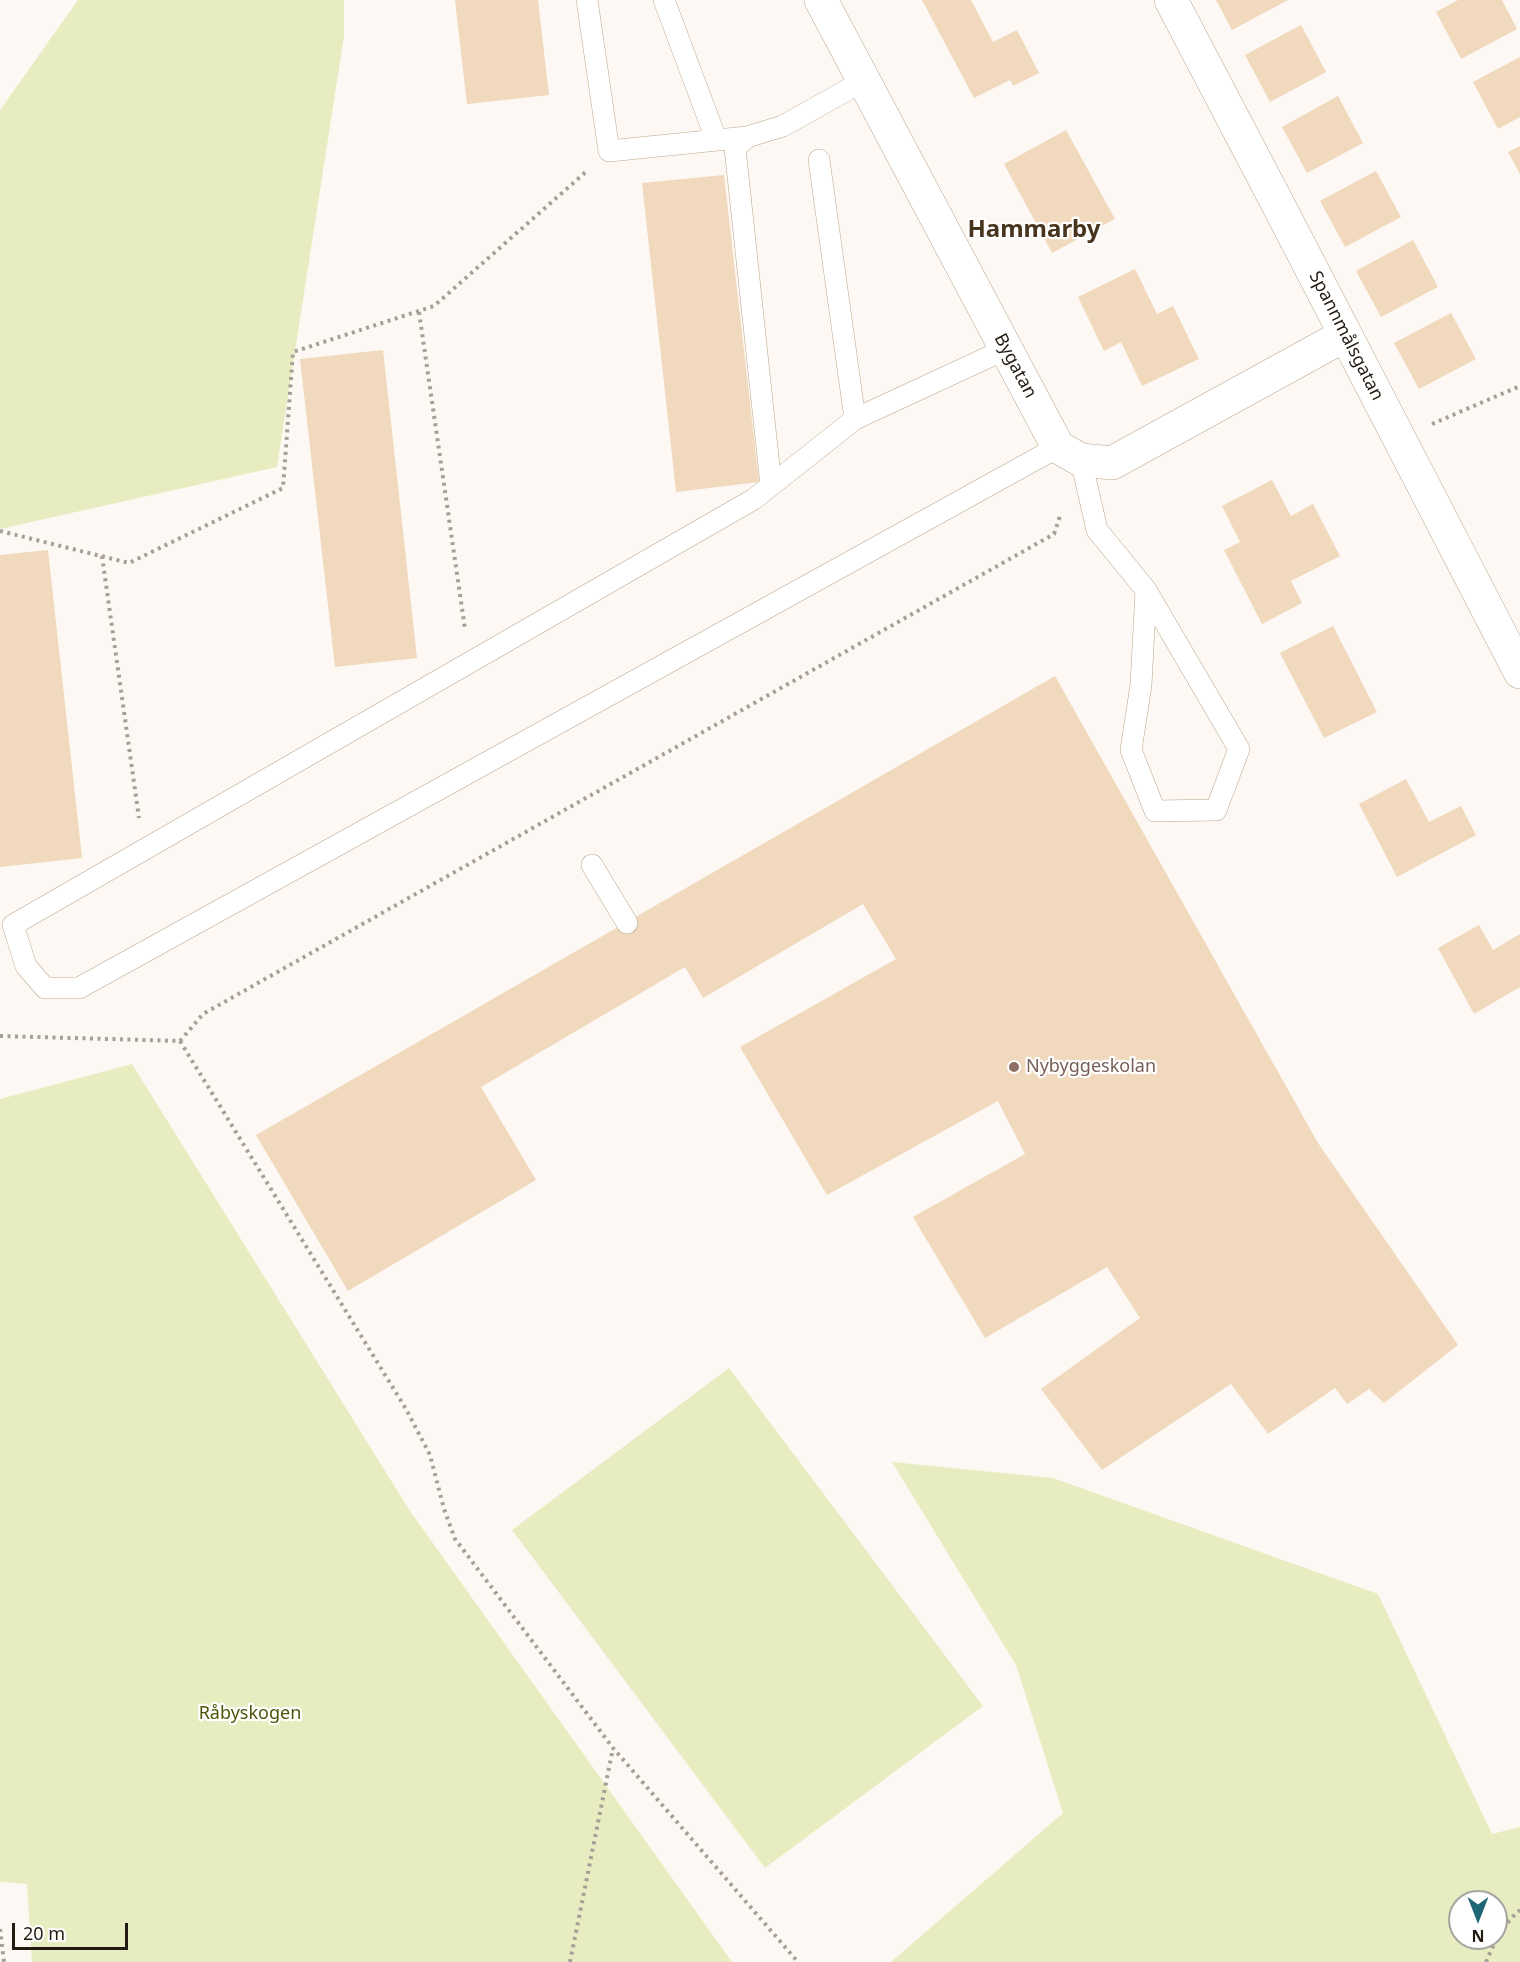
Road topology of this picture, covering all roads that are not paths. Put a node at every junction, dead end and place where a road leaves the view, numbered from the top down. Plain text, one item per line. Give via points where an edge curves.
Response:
1 (587, 0) edge
2 (663, 0) edge
3 (821, 0) edge
4 (1171, 0) edge
5 (865, 80) junction
6 (747, 137) junction
7 (716, 139) junction
8 (819, 160) dead end
9 (1345, 335) junction
10 (1006, 349) junction
11 (855, 419) junction
12 (1070, 454) junction
13 (771, 485) junction
14 (1146, 590) junction
15 (1520, 672) edge
16 (592, 865) dead end
17 (627, 923) dead end

1 - 7 lane via 609,152
2 - 7 lane
3 - 5 street, Bygatan
4 - 9 street, Spannmålsgatan
5 - 6 lane via 783,126
5 - 10 street, Bygatan
6 - 7 lane
6 - 13 lane via 735,148
8 - 11 lane
9 - 12 street via 1112,463
9 - 15 street, Spannmålsgatan
10 - 11 lane
10 - 12 street, Bygatan
11 - 13 lane
12 - 13 lane via 79,988 45,988 26,966 13,925 754,499
12 - 14 lane via 1097,530
14 - 14 lane via 1141,685 1131,750 1155,811 1216,810 1239,749
16 - 17 lane

